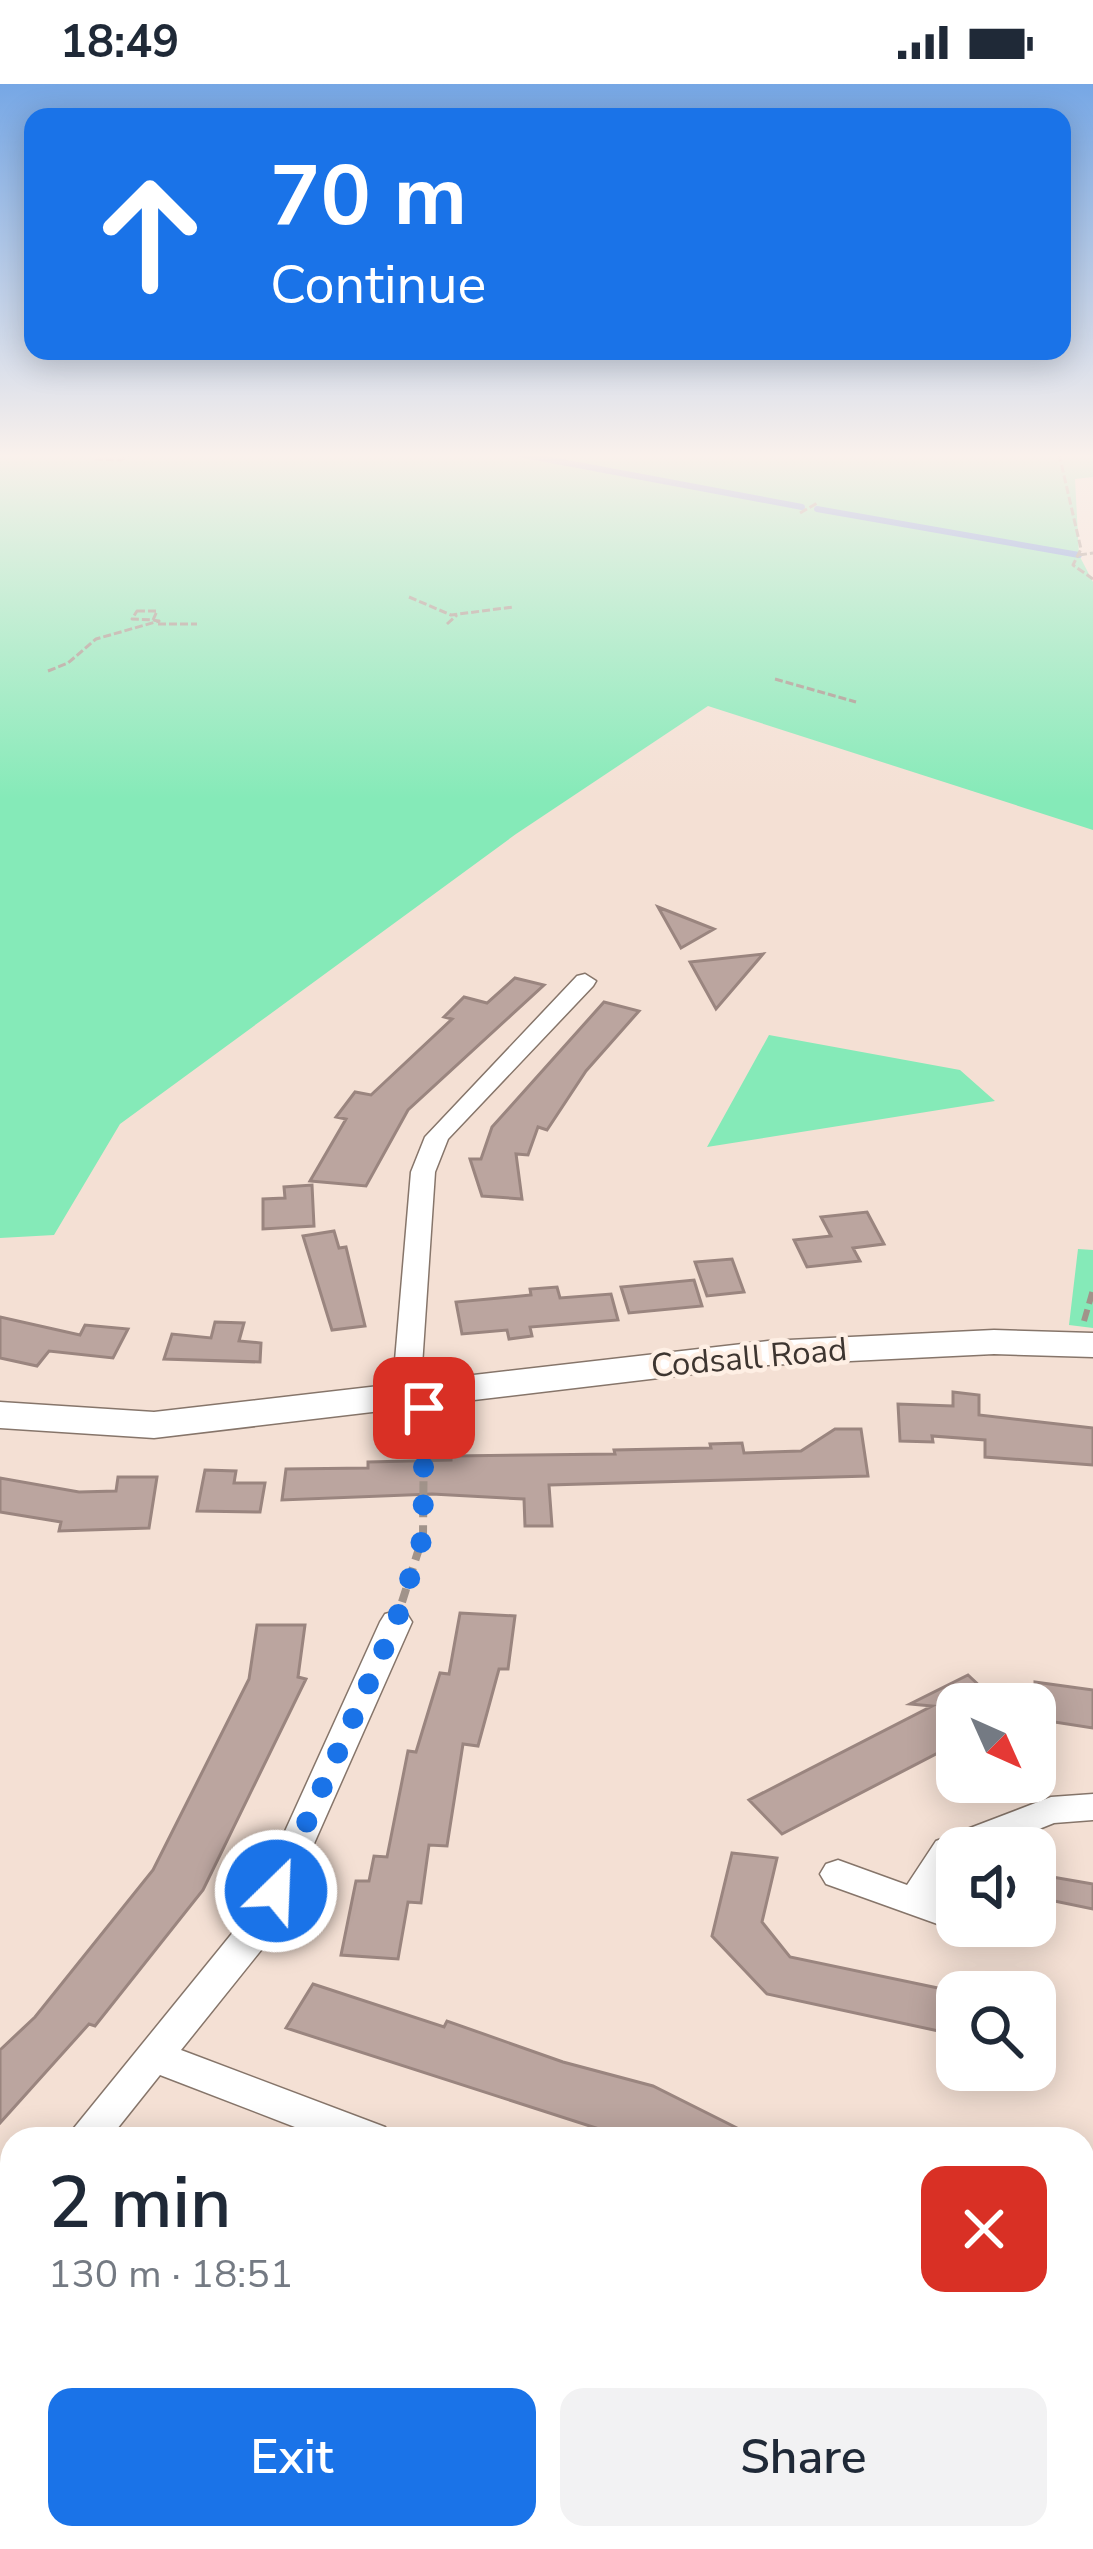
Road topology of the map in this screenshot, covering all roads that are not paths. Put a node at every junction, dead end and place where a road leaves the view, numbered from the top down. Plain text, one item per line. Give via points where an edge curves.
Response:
1 (585, 981) dead end
2 (1093, 1345) edge
3 (406, 1396) junction
4 (0, 1415) edge
5 (396, 1622) road end
6 (1093, 1807) edge
7 (838, 1874) dead end
8 (915, 1901) junction
9 (936, 1909) edge
10 (154, 2056) junction
11 (95, 2127) edge
12 (340, 2127) edge

1 - 3 street via 437,1137 423,1172
2 - 3 street, Codsall Road via 768,1353
3 - 4 street, Codsall Road via 154,1425
5 - 10 street via 261,1924
6 - 8 street via 1051,1810 949,1851
7 - 8 street
8 - 9 street
10 - 11 street
10 - 12 street

